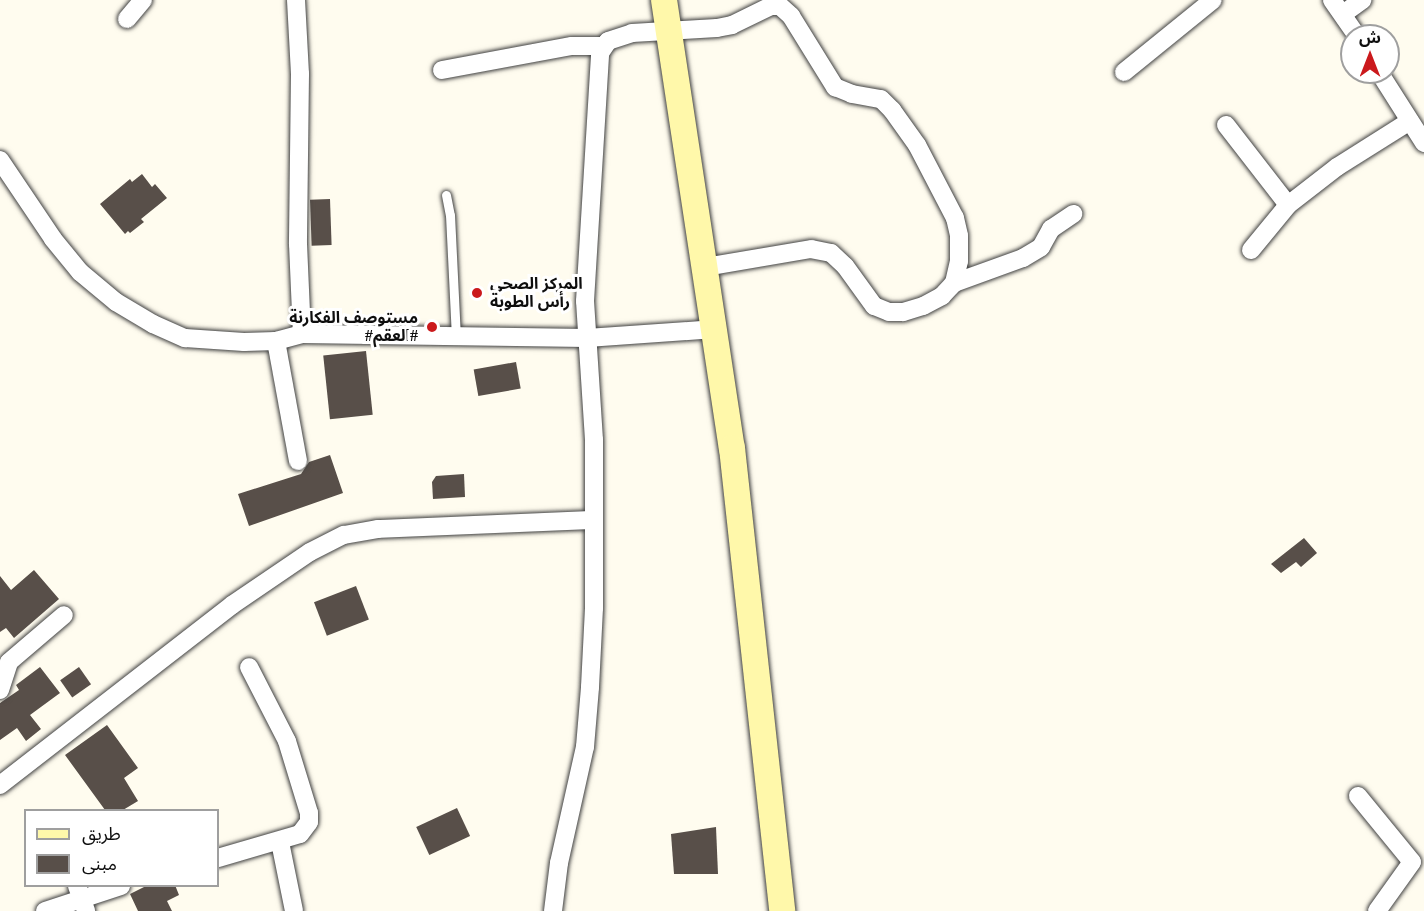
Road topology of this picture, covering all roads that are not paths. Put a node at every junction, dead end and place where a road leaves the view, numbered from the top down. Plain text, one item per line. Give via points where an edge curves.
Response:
1 (143, 0) edge
2 (296, 0) edge
3 (664, 0) edge
4 (1213, 0) edge
5 (1362, 0) edge
6 (1338, 7) edge
7 (127, 19) dead end
8 (1349, 24) edge
9 (668, 31) junction
10 (603, 46) junction
11 (442, 70) dead end
12 (1124, 72) dead end
13 (1387, 84) edge
14 (1410, 121) junction
15 (1226, 125) dead end
16 (1424, 143) edge
17 (0, 160) edge
18 (446, 195) dead end
19 (1288, 205) junction
20 (1072, 214) dead end
21 (1251, 250) dead end
22 (705, 267) junction
23 (954, 283) junction
24 (715, 329) junction
25 (302, 334) junction
26 (456, 336) junction
27 (587, 338) junction
28 (276, 340) junction
29 (298, 461) dead end
30 (594, 520) junction
31 (64, 615) dead end
32 (249, 667) dead end
33 (0, 690) edge
34 (2, 780) edge
35 (1358, 796) dead end
36 (280, 842) junction
37 (219, 858) edge
38 (115, 887) edge
39 (82, 898) edge
40 (45, 911) edge
41 (294, 911) edge
42 (553, 911) edge
43 (782, 911) edge
44 (1377, 911) edge

1 - 7 street
2 - 25 street
3 - 9 street
4 - 12 street
5 - 6 street
6 - 8 street
9 - 10 street via 632,33
9 - 22 street
9 - 23 street via 717,28 771,6 784,8 835,87 881,99 917,145 955,218 959,261
10 - 11 street via 572,46
10 - 27 street via 585,301
13 - 14 street
14 - 16 street
14 - 19 street via 1337,166
15 - 19 street
17 - 28 street via 73,264 116,302 185,338
18 - 26 lane
19 - 21 street
20 - 23 street via 1052,229 1041,247 1023,258
22 - 23 street via 811,249 831,253 874,306 889,312 923,306 942,296
22 - 24 street
24 - 27 street
24 - 43 street via 736,481
25 - 26 street
25 - 28 street
26 - 27 street
27 - 30 street via 594,440
28 - 29 street
30 - 34 street via 378,529 344,535 310,552 232,604
30 - 42 street via 594,608 585,747 559,863
31 - 33 street via 9,662
32 - 36 street via 287,741 309,813 305,830
35 - 44 street via 1412,862
36 - 37 street
36 - 41 street
38 - 39 street
39 - 40 street

